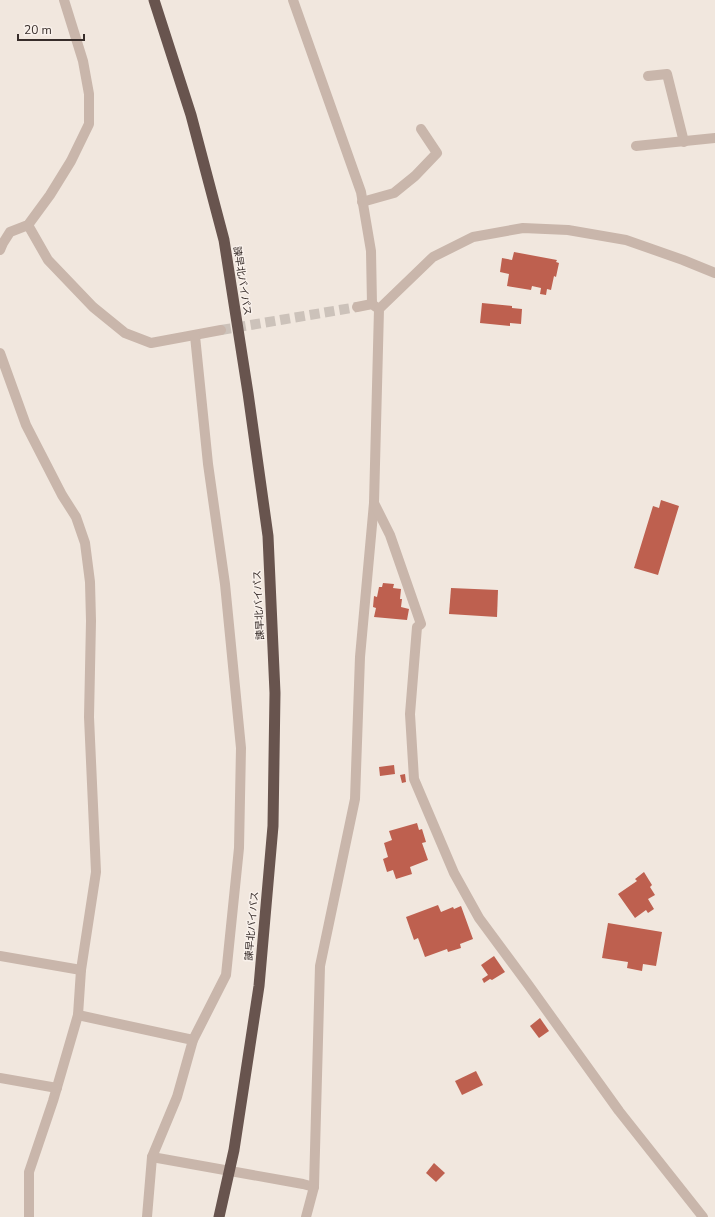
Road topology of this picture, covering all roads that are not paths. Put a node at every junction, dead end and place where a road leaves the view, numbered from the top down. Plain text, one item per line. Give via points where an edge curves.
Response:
1 (64, 0) edge
2 (154, 0) edge
3 (293, 0) edge
4 (648, 76) dead end
5 (421, 129) dead end
6 (715, 138) edge
7 (684, 142) junction
8 (636, 146) dead end
9 (362, 202) junction
10 (28, 225) junction
11 (0, 250) edge
12 (715, 273) edge
13 (358, 307) tunnel mouth
14 (375, 307) junction
15 (221, 330) tunnel mouth
16 (195, 336) junction
17 (0, 354) edge
18 (374, 503) junction
19 (0, 956) edge
20 (81, 970) junction
21 (78, 1015) junction
22 (193, 1040) junction
23 (0, 1078) edge
24 (57, 1088) junction
25 (152, 1157) junction
26 (314, 1188) junction
27 (29, 1217) edge
28 (147, 1217) edge
29 (219, 1217) edge
30 (306, 1217) edge
31 (703, 1217) edge

1 - 10 street via 83,61 89,94 89,124 71,161
2 - 29 highway, 諫早北バイパス via 191,115 224,240 268,536 275,693 274,826 259,986 234,1150
3 - 9 street via 361,192
4 - 7 street via 667,74
5 - 9 street via 436,153 415,176 394,193
6 - 7 street
7 - 8 street
9 - 14 street via 371,251
10 - 11 street via 10,232
10 - 16 street via 48,260 94,307 125,333 151,343
12 - 14 street via 626,240 568,230 523,228 473,237 434,257
13 - 14 street
14 - 18 street
15 - 16 street
16 - 22 street via 208,464 225,584 241,748 239,848 226,976
17 - 20 street via 26,425 76,517 85,543 90,582 89,717 96,872
18 - 26 street via 360,657 354,799 320,966
18 - 31 street via 390,534 421,624 417,627 410,714 414,779 454,872 479,918 619,1112
19 - 20 street
20 - 21 street
21 - 22 street
21 - 24 street
22 - 25 street via 177,1097
23 - 24 street
24 - 27 street via 29,1172
25 - 26 street
25 - 28 street
26 - 30 street

